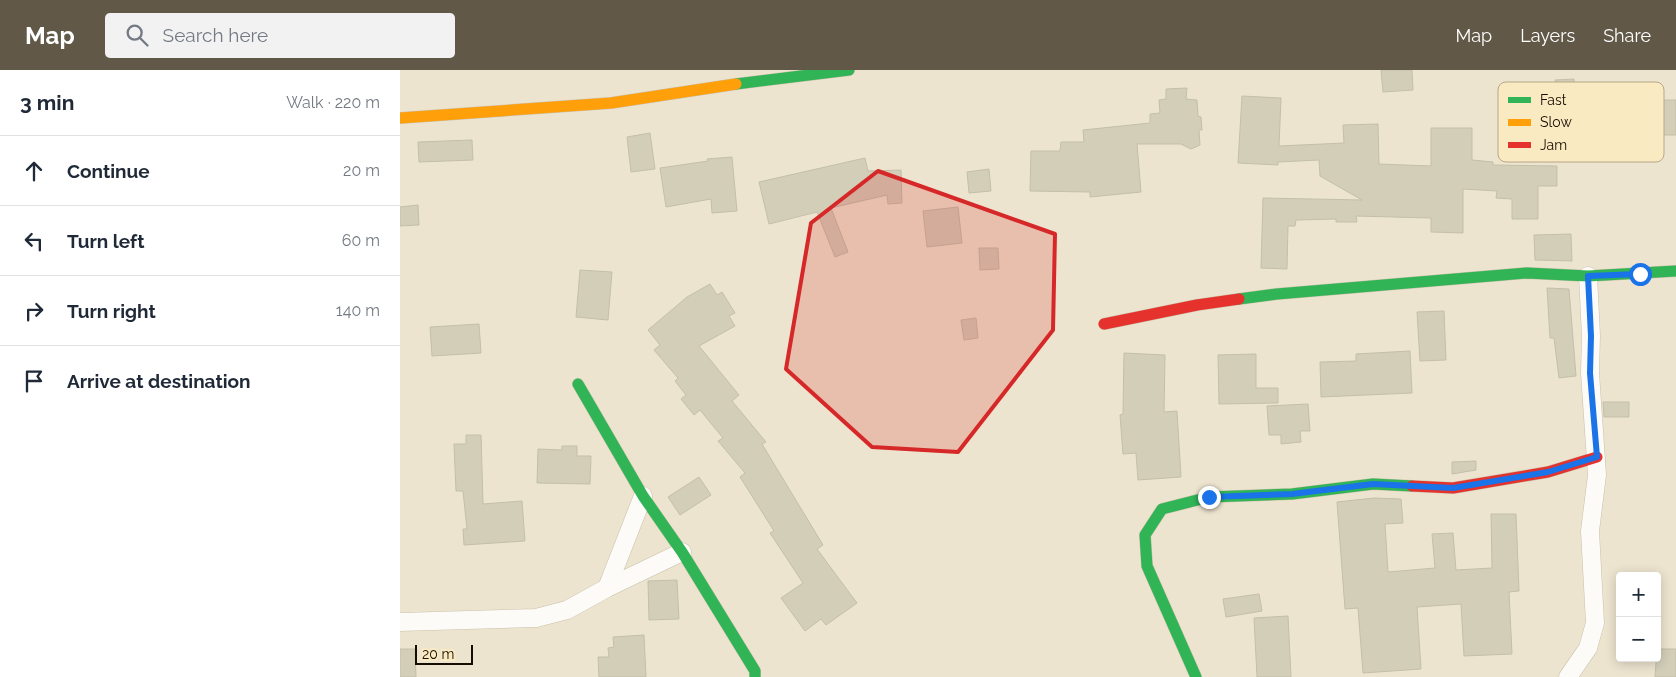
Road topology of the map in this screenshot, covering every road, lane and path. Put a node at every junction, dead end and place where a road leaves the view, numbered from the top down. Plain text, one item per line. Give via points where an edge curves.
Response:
1 (849, 70) edge
2 (835, 71) edge
3 (760, 75) edge
4 (400, 118) edge
5 (1676, 271) edge
6 (1588, 276) junction
7 (1104, 324) dead end
8 (578, 384) dead end
9 (1597, 457) junction
10 (643, 496) junction
11 (682, 552) junction
12 (607, 588) junction
13 (400, 622) edge
14 (756, 677) edge
15 (1196, 677) edge
16 (1568, 677) edge

1 - 2 street
2 - 3 street
3 - 4 street via 611,103
5 - 6 street
6 - 7 street via 1527,273 1277,294 1197,305
6 - 9 street via 1590,373
8 - 10 street
9 - 15 street via 1548,472 1453,488 1373,484 1292,494 1209,497 1162,509 1145,534 1147,566
9 - 16 street via 1596,495 1590,531 1595,623 1588,648
10 - 11 street
10 - 12 street
11 - 12 street
11 - 14 street
12 - 13 street via 567,610 536,618

